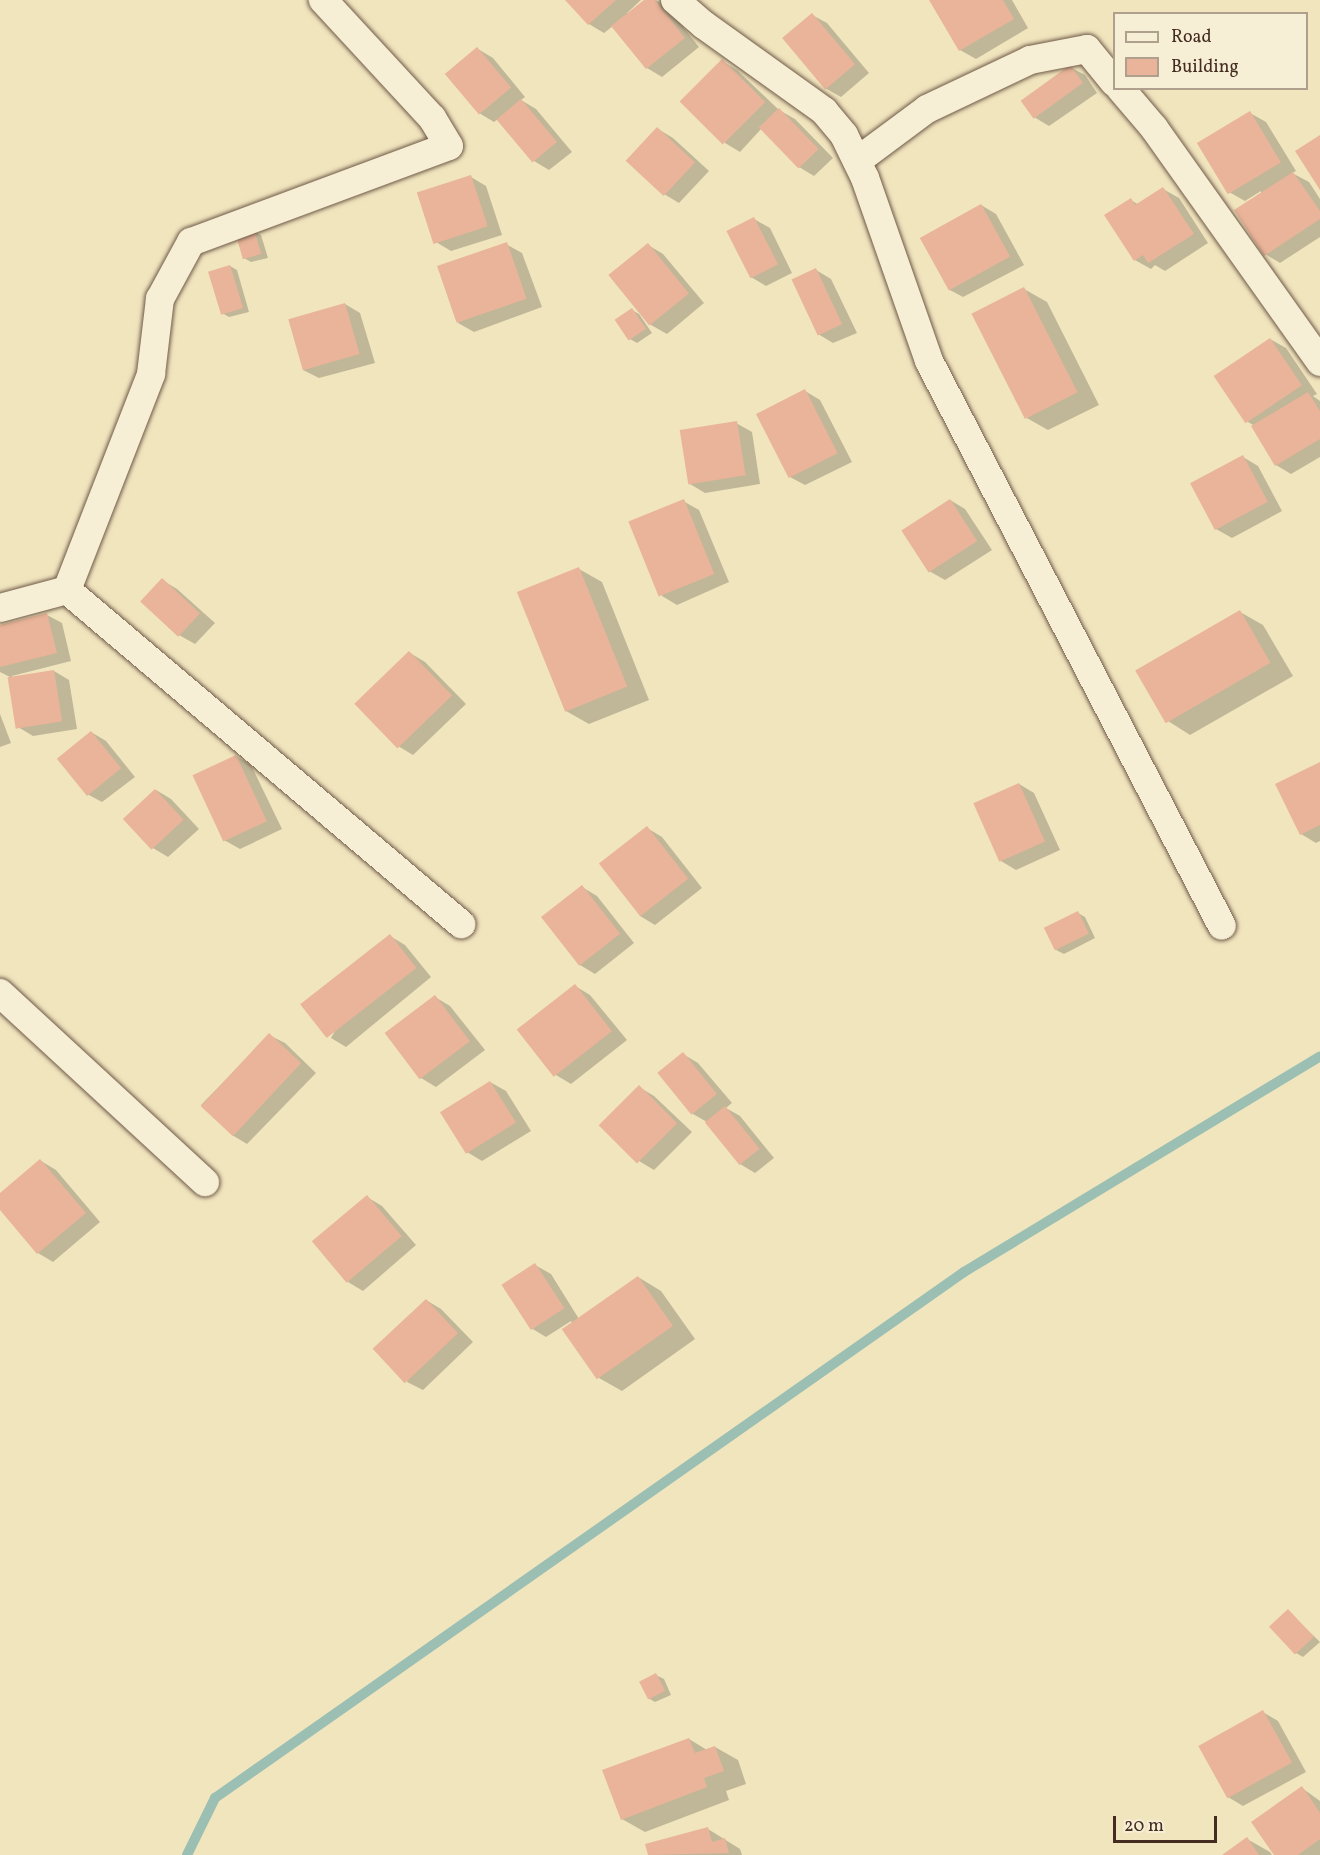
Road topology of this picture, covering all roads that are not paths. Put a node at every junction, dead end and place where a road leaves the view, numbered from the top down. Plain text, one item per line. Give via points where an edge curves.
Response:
1 (323, 0) edge
2 (675, 0) edge
3 (1113, 81) edge
4 (1122, 90) edge
5 (857, 161) junction
6 (1320, 362) edge
7 (67, 590) junction
8 (0, 608) edge
9 (461, 924) dead end
10 (1222, 926) dead end
11 (0, 993) edge
12 (205, 1182) dead end

1 - 7 street via 432,118 449,146 191,242 160,299 151,374
2 - 5 street via 824,111 844,135
3 - 5 street via 1086,49 1030,60 927,109
4 - 6 street via 1154,128
5 - 10 street via 929,361
7 - 8 street
7 - 9 street
11 - 12 street

